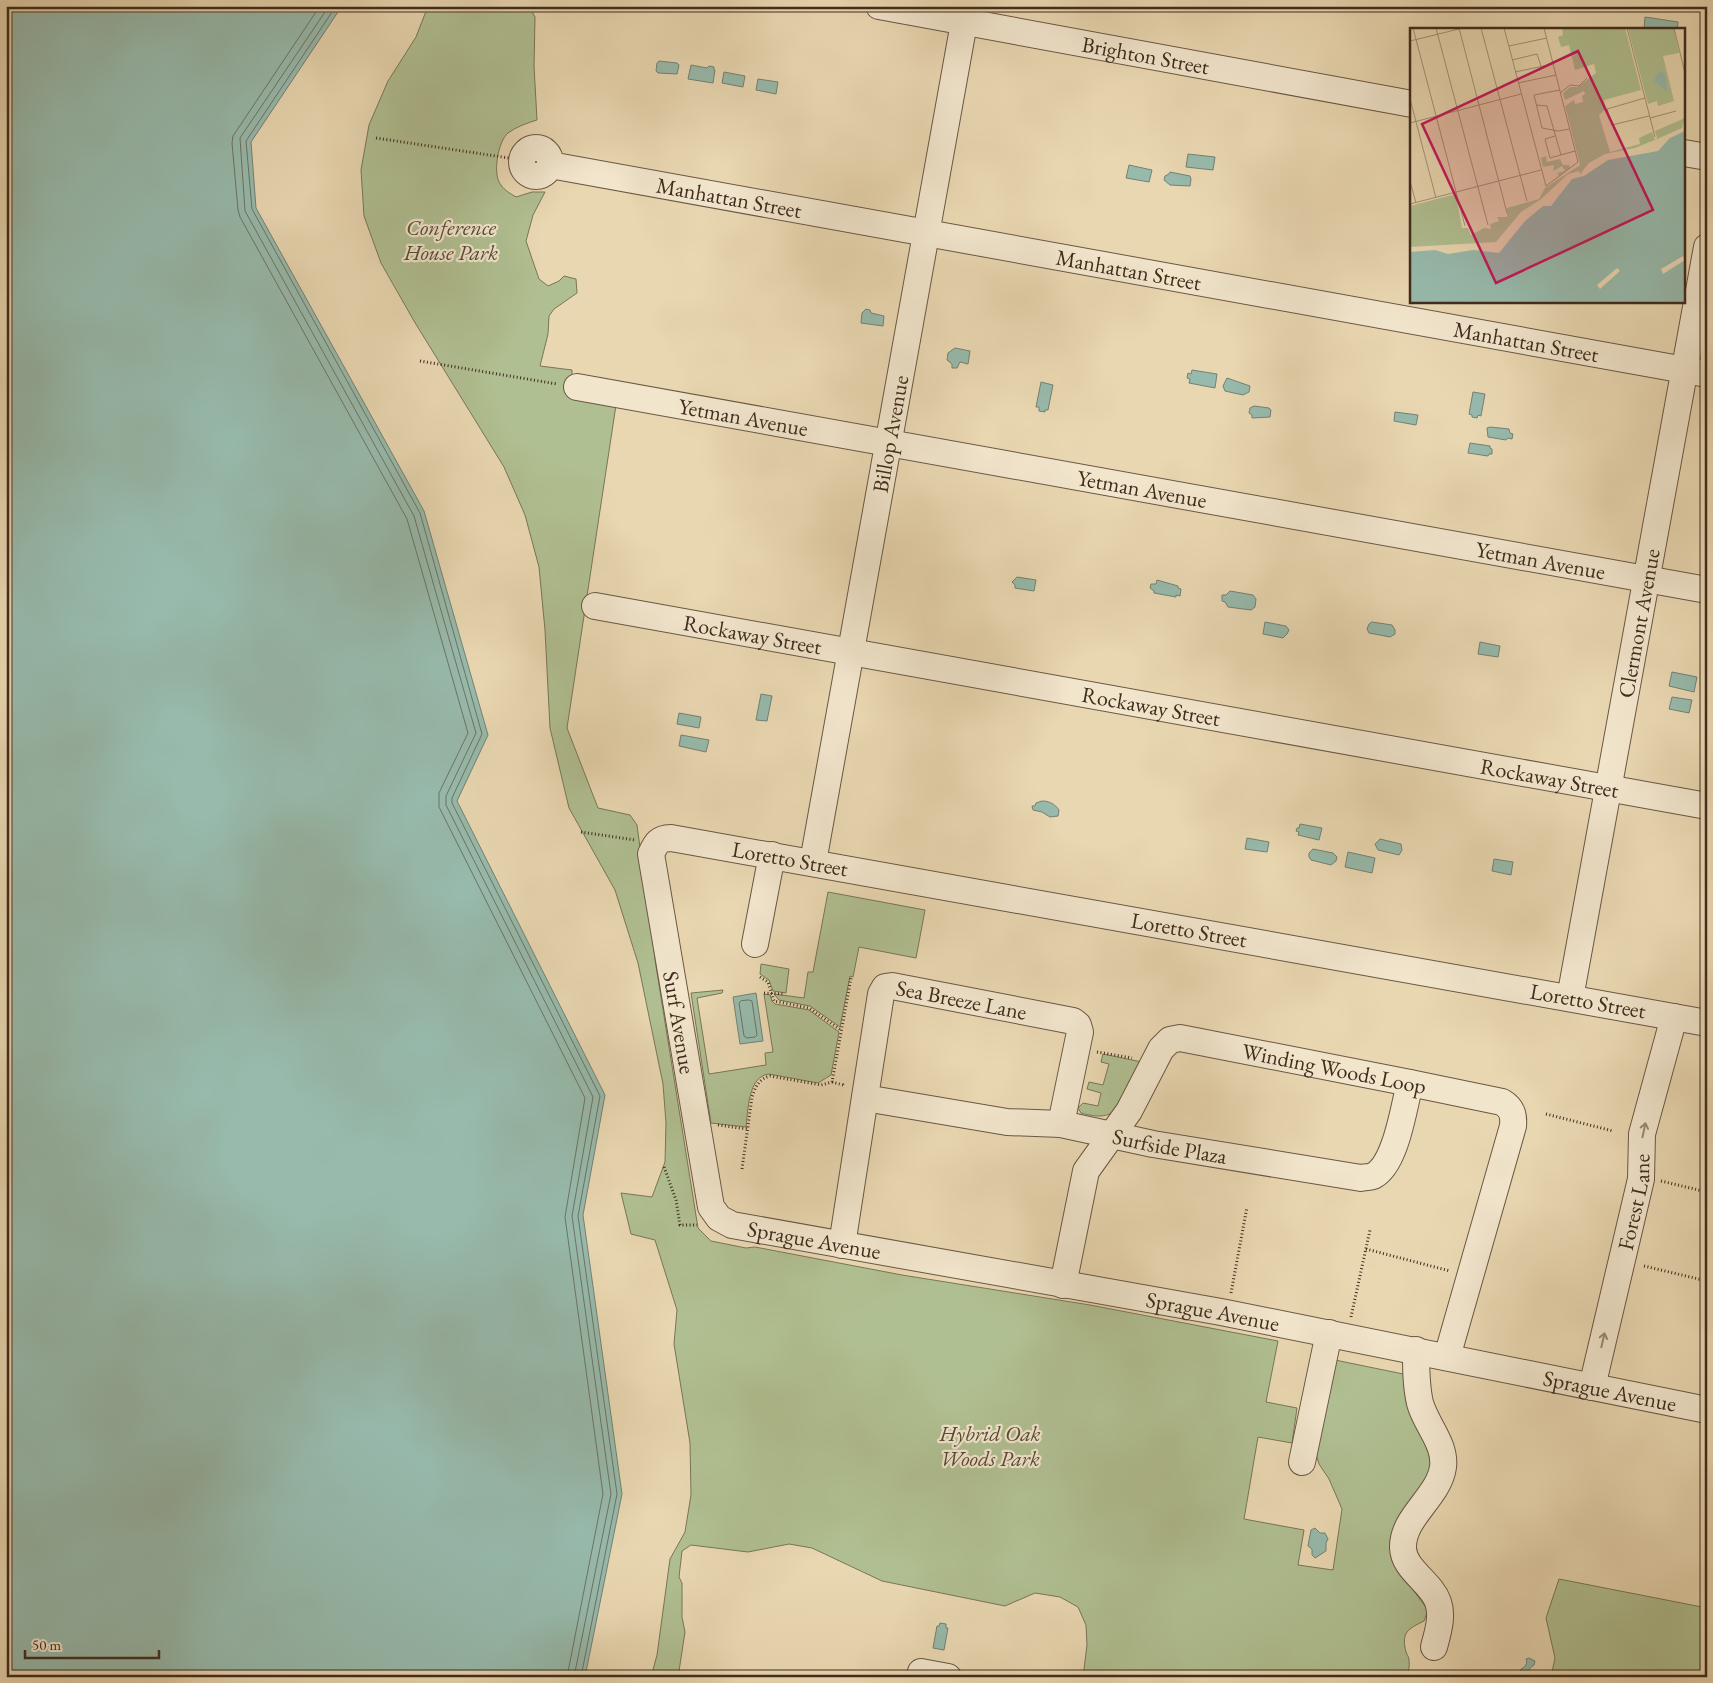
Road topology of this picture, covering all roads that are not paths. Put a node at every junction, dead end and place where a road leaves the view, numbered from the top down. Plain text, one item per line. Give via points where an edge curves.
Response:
1 (878, 6) edge
2 (966, 15) edge
3 (1410, 104) edge
4 (1686, 153) edge
5 (1707, 157) edge
6 (550, 165) dead end
7 (926, 232) junction
8 (1707, 247) edge
9 (1696, 372) edge
10 (577, 387) road end
11 (889, 442) junction
12 (1646, 579) junction
13 (1707, 590) edge
14 (595, 606) dead end
15 (851, 652) junction
16 (1608, 788) junction
17 (1707, 806) edge
18 (663, 840) joint
19 (772, 855) junction
20 (813, 862) junction
21 (756, 944) dead end
22 (1570, 998) junction
23 (1674, 1017) junction
24 (1707, 1023) edge
25 (1410, 1083) junction
26 (865, 1098) junction
27 (1061, 1124) junction
28 (1113, 1134) junction
29 (719, 1218) joint
30 (842, 1245) junction
31 (1063, 1285) junction
32 (1329, 1333) junction
33 (1416, 1350) junction
34 (1447, 1357) junction
35 (1592, 1387) junction
36 (1706, 1405) edge
37 (1302, 1462) dead end
38 (1434, 1647) dead end
39 (921, 1675) edge
40 (948, 1677) edge

1 - 2 street, Brighton Street
2 - 3 street, Brighton Street
2 - 7 street, Billop Avenue
4 - 5 street
6 - 7 street, Manhattan Street
7 - 9 street, Manhattan Street
7 - 11 street, Billop Avenue
8 - 9 street, Clermont Avenue
9 - 12 street, Clermont Avenue
10 - 11 street, Yetman Avenue
11 - 12 street, Yetman Avenue
11 - 15 street, Billop Avenue
12 - 13 street, Yetman Avenue
12 - 16 street, Clermont Avenue
14 - 15 street, Rockaway Street
15 - 16 street, Rockaway Street
15 - 20 street, Billop Avenue
16 - 17 street, Rockaway Street
16 - 22 street, Clermont Avenue
18 - 19 street, Loretto Street
18 - 29 street, Surf Avenue via 652,854 711,1207
19 - 20 street, Loretto Street
19 - 21 street
20 - 22 street, Loretto Street
22 - 23 street, Loretto Street
23 - 24 street, Loretto Street
35 -> 23 street, Forest Lane via 1641,1179 1642,1134
25 - 28 street, Winding Woods Loop via 1175,1038 1161,1049 1129,1111
25 - 28 street, Surfside Plaza via 1392,1153 1383,1168 1373,1176 1362,1178 1153,1144
25 - 34 street, Winding Woods Loop via 1502,1102 1512,1111 1514,1118
26 - 27 street, Surfside Plaza via 1006,1122
26 - 27 street, Sea Breeze Lane via 881,994 885,987 892,986 1073,1021 1078,1025 1080,1032
26 - 30 street, Sea Breeze Lane
27 - 28 street, Surfside Plaza
28 - 31 street, Winding Woods Loop via 1086,1171
29 - 30 street, Sprague Avenue via 732,1225
30 - 31 street, Sprague Avenue
31 - 32 street, Sprague Avenue
32 - 33 street, Sprague Avenue
32 - 37 street
33 - 34 street, Sprague Avenue
33 - 38 street via 1420,1404 1442,1450 1444,1464 1439,1481 1410,1524 1403,1547 1404,1555 1438,1603 1439,1625
34 - 35 street, Sprague Avenue
35 - 36 street, Sprague Avenue
39 - 40 street

